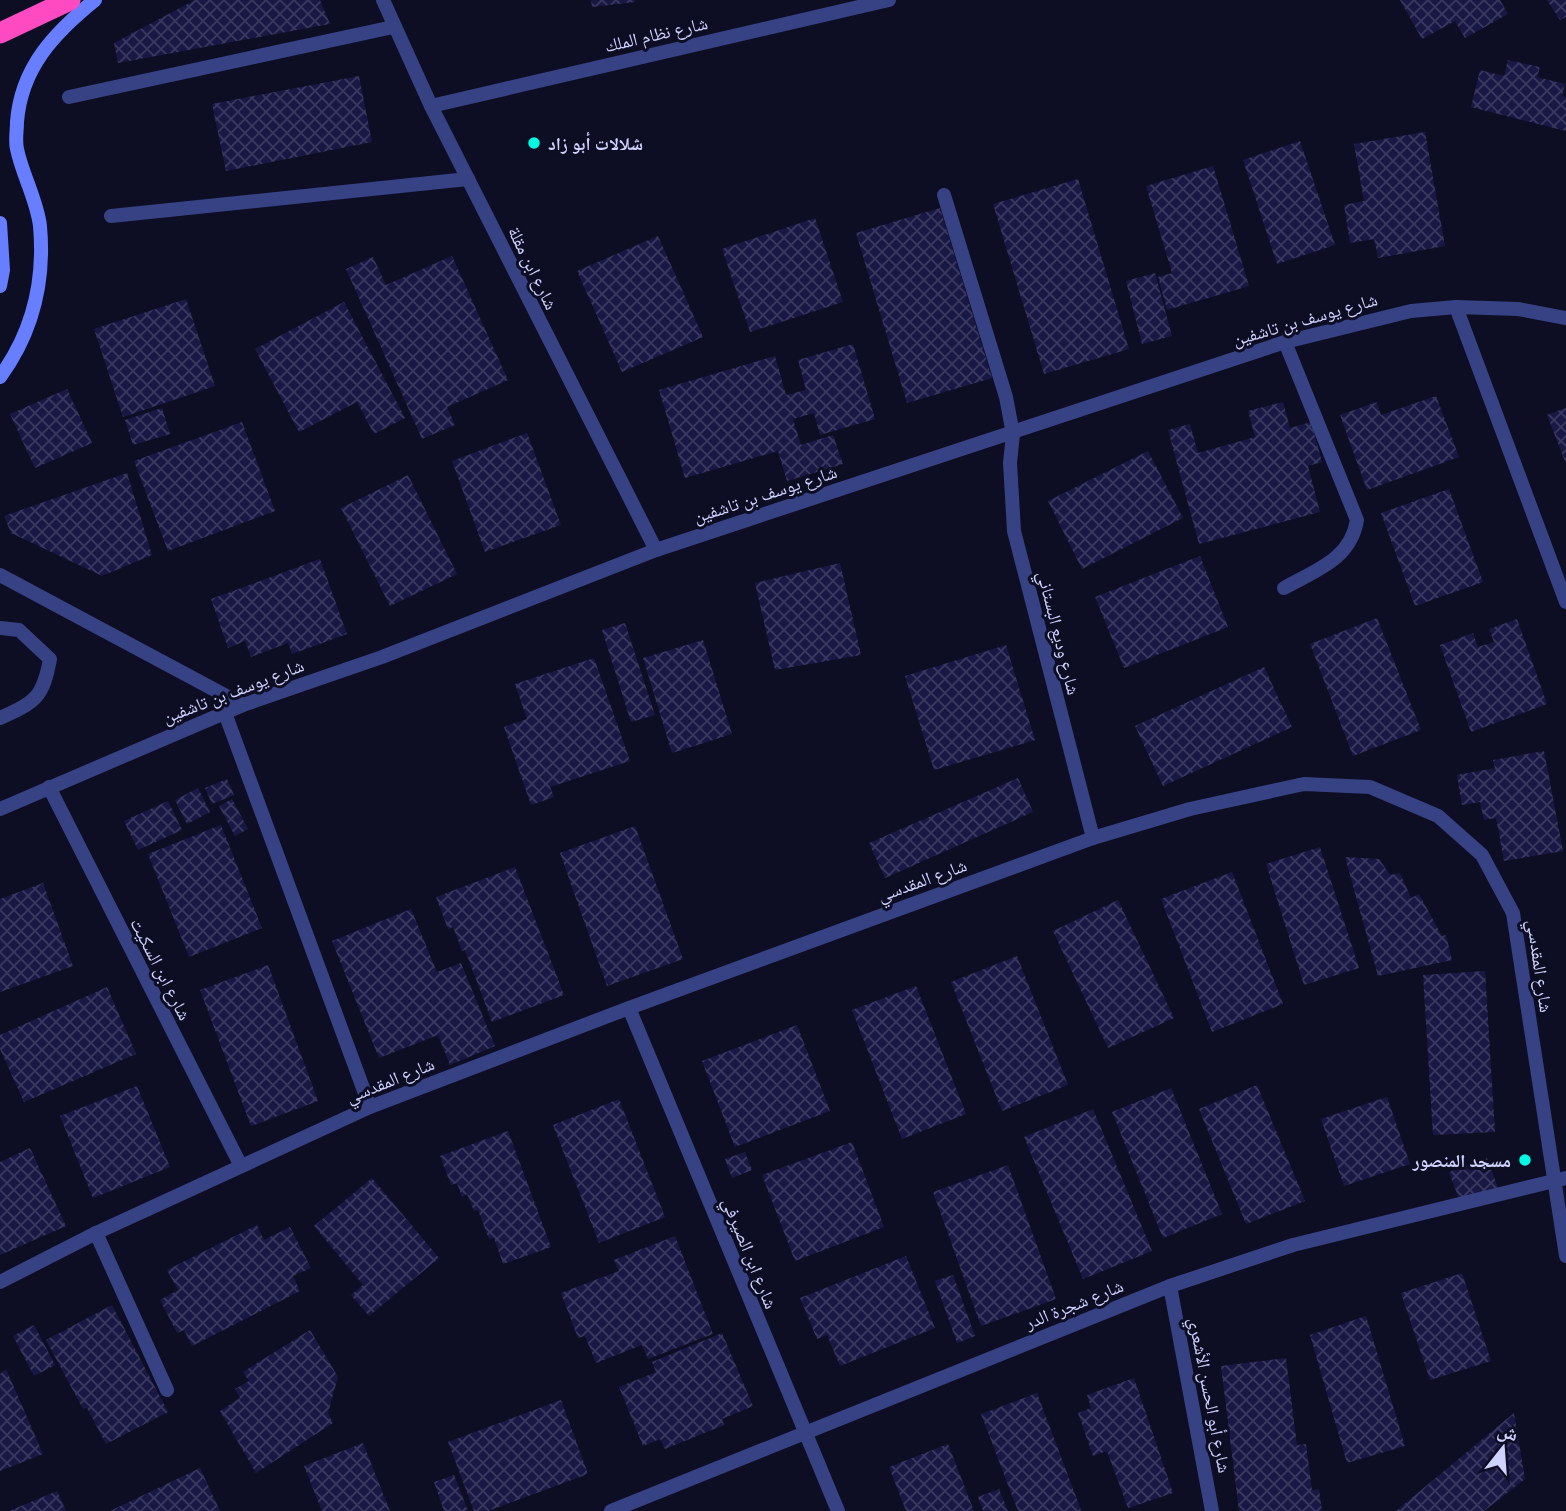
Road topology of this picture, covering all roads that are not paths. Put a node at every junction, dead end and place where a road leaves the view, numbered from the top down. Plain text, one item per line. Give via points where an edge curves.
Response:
1 (71, 0) edge
2 (94, 0) edge
3 (383, 0) edge
4 (889, 0) edge
5 (393, 27) junction
6 (0, 33) edge
7 (69, 97) dead end
8 (431, 106) junction
9 (468, 179) junction
10 (944, 195) dead end
11 (111, 216) dead end
12 (0, 223) edge
13 (0, 286) edge
14 (1456, 307) junction
15 (1566, 318) edge
16 (1285, 342) junction
17 (0, 377) edge
18 (1013, 434) junction
19 (656, 550) junction
20 (0, 575) edge
21 (1284, 588) dead end
22 (1566, 601) edge
23 (0, 628) edge
24 (243, 705) junction
25 (225, 713) junction
26 (0, 718) edge
27 (49, 787) junction
28 (0, 809) edge
29 (1093, 838) junction
30 (629, 1008) junction
31 (370, 1107) junction
32 (241, 1166) junction
33 (1560, 1179) edge
34 (96, 1233) junction
35 (1566, 1256) edge
36 (0, 1282) edge
37 (1170, 1286) junction
38 (167, 1390) dead end
39 (804, 1434) junction
40 (611, 1511) edge
41 (838, 1511) edge
42 (1212, 1511) edge

1 - 6 highway
2 - 17 main road via 59,28 28,74 19,103 16,146 40,224 40,285 31,326
3 - 5 street, شارع ابن مقلة
4 - 8 street, شارع نظام الملك
5 - 7 street
5 - 8 street, شارع ابن مقلة
8 - 9 street, شارع ابن مقلة
9 - 11 street
9 - 19 street, شارع ابن مقلة
10 - 18 street, شارع وديع البستاني via 1006,397
12 - 13 main road
14 - 15 street, شارع يوسف بن تاشفين via 1518,309
14 - 16 street, شارع يوسف بن تاشفين via 1411,311
14 - 22 street
16 - 18 street, شارع يوسف بن تاشفين
16 - 21 street via 1357,520 1354,539 1342,554
18 - 19 street, شارع يوسف بن تاشفين
18 - 29 street, شارع وديع البستاني via 1014,531
19 - 24 street, شارع يوسف بن تاشفين via 382,657
20 - 24 street
23 - 26 street via 19,630 50,659 44,689 22,708
24 - 25 street, شارع يوسف بن تاشفين
25 - 27 street, شارع يوسف بن تاشفين
25 - 31 street
27 - 28 street, شارع يوسف بن تاشفين
27 - 32 street, شارع ابن السكيت
29 - 30 street, شارع المقدسي
29 - 33 street, شارع المقدسي via 1191,809 1304,784 1370,787 1438,817 1482,855 1513,913
30 - 31 street, شارع المقدسي
30 - 39 street, شارع ابن الصيرفي
31 - 32 street, شارع المقدسي
32 - 34 street, شارع المقدسي
33 - 35 street, شارع المقدسي
33 - 37 street, شارع شجرة الدر via 1293,1245
34 - 36 street, شارع المقدسي
34 - 38 street
37 - 39 street, شارع شجرة الدر
37 - 42 street, شارع أبو الحسن الأشعري
39 - 40 street, شارع شجرة الدر
39 - 41 street, شارع ابن الصيرفي

